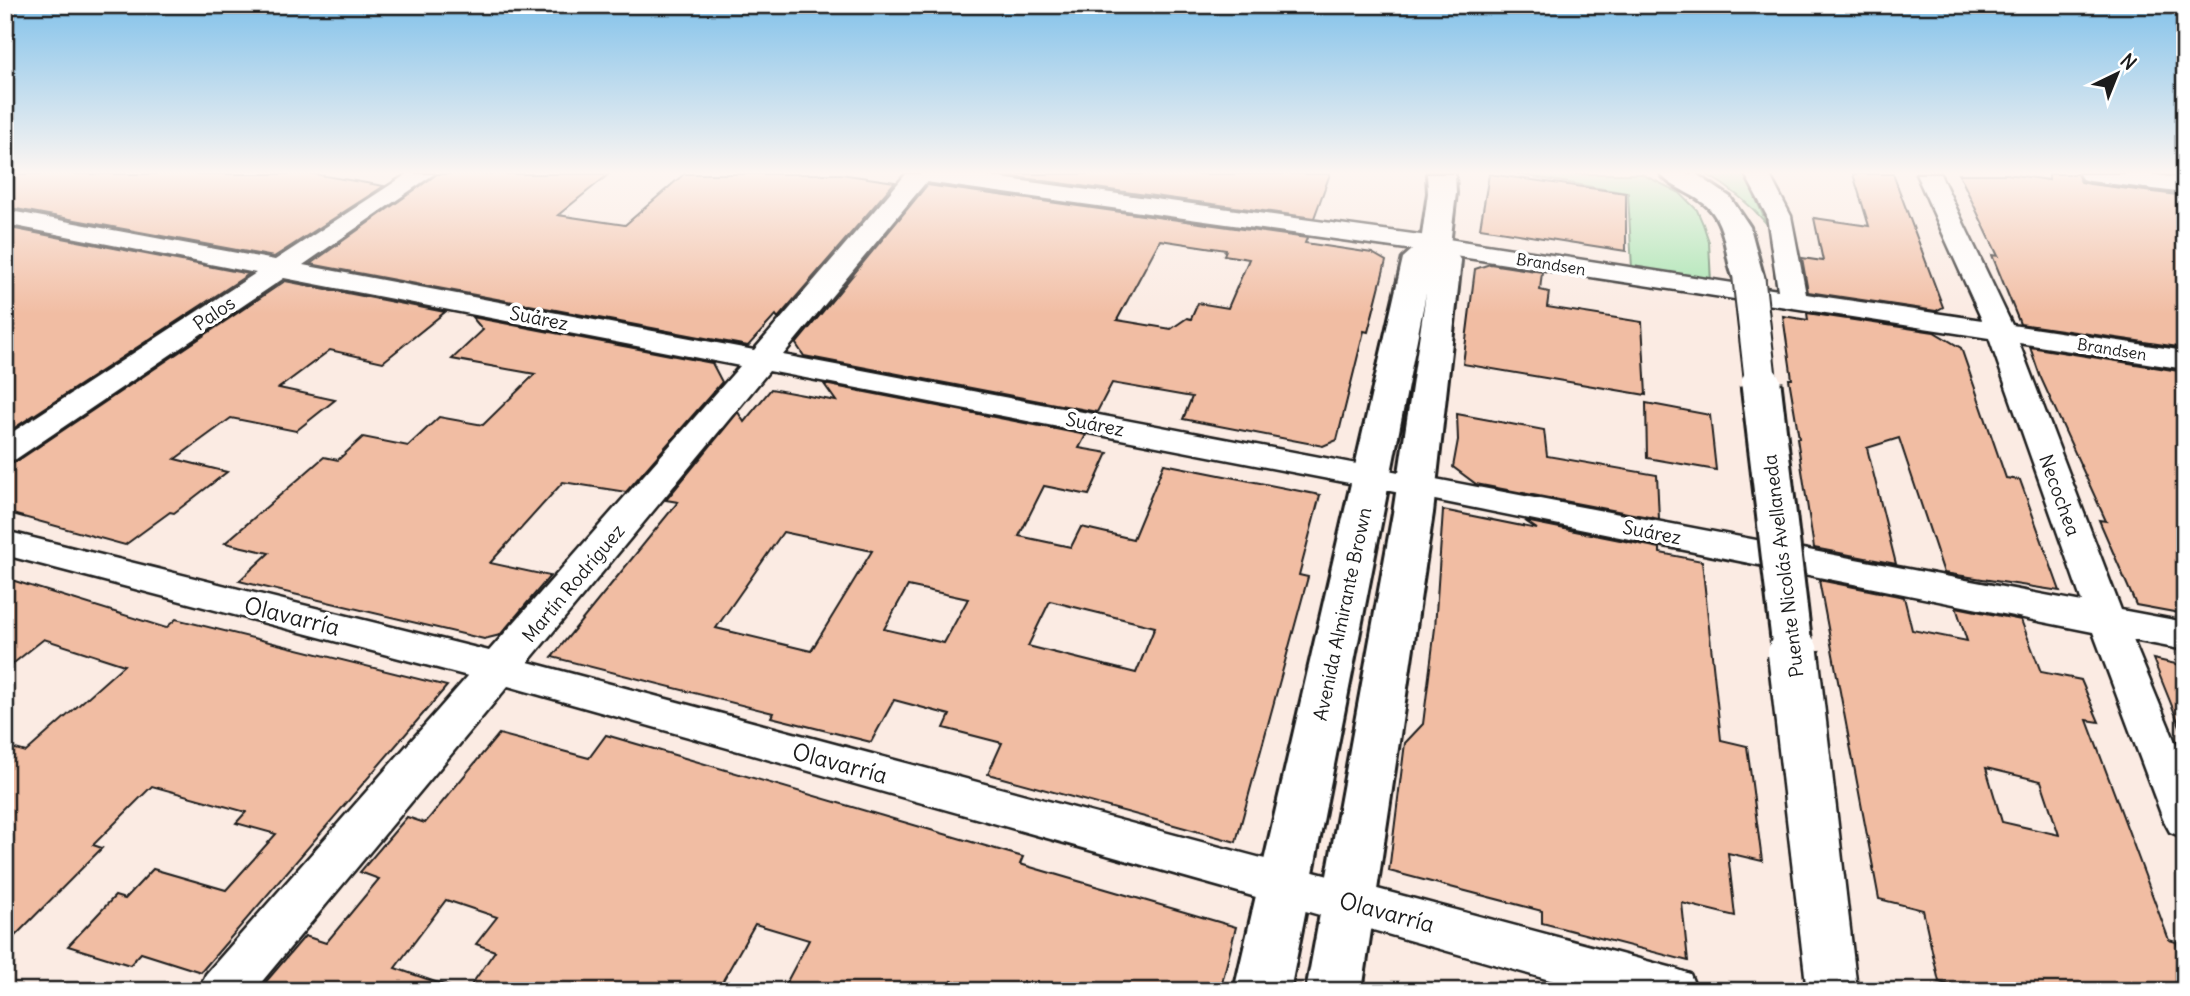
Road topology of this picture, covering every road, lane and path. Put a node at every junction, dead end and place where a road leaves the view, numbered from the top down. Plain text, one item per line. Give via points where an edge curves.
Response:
1 (23, 220) edge
2 (354, 220) edge
3 (881, 220) edge
4 (1257, 220) edge
5 (1440, 220) edge
6 (1733, 220) edge
7 (1780, 220) edge
8 (1949, 220) edge
9 (1435, 245) junction
10 (280, 270) junction
11 (1794, 302) junction
12 (2001, 332) junction
13 (763, 359) junction
14 (2185, 360) edge
15 (5, 452) edge
16 (1370, 475) junction
17 (1416, 485) junction
18 (5, 543) edge
19 (2106, 621) junction
20 (2185, 636) edge
21 (500, 669) junction
22 (2185, 818) edge
23 (1285, 886) junction
24 (1349, 901) junction
25 (223, 991) edge
26 (1262, 991) edge
27 (1334, 991) edge
28 (1673, 991) edge
29 (1832, 991) edge

1 - 10 street, Suárez
2 - 10 street, Palos
3 - 13 street, Martín Rodríguez
4 - 9 street, Brandsen
5 - 9 main road, Avenida Almirante Brown
6 - 29 main road, Puente Nicolás Avellaneda, bridge via 1749,279
7 - 11 street
8 - 12 street, Necochea
9 - 11 street, Brandsen
9 - 16 main road, Avenida Almirante Brown via 1418,258
9 - 17 main road, Avenida Almirante Brown via 1446,261
10 - 13 street, Suárez
10 - 15 street, Palos
11 - 12 street, Brandsen
12 - 14 street, Brandsen
12 - 19 street, Necochea
13 - 16 street, Suárez
13 - 21 street, Martín Rodríguez
16 - 17 street, Suárez
16 - 23 main road, Avenida Almirante Brown
17 - 19 street, Suárez
17 - 24 main road, Avenida Almirante Brown
18 - 21 street, Olavarría
19 - 20 street, Suárez
19 - 22 street, Necochea
21 - 23 street, Olavarría
21 - 25 street, Martín Rodríguez
23 - 24 street, Olavarría
23 - 26 main road, Avenida Almirante Brown
24 - 27 main road, Avenida Almirante Brown
24 - 28 street, Olavarría

